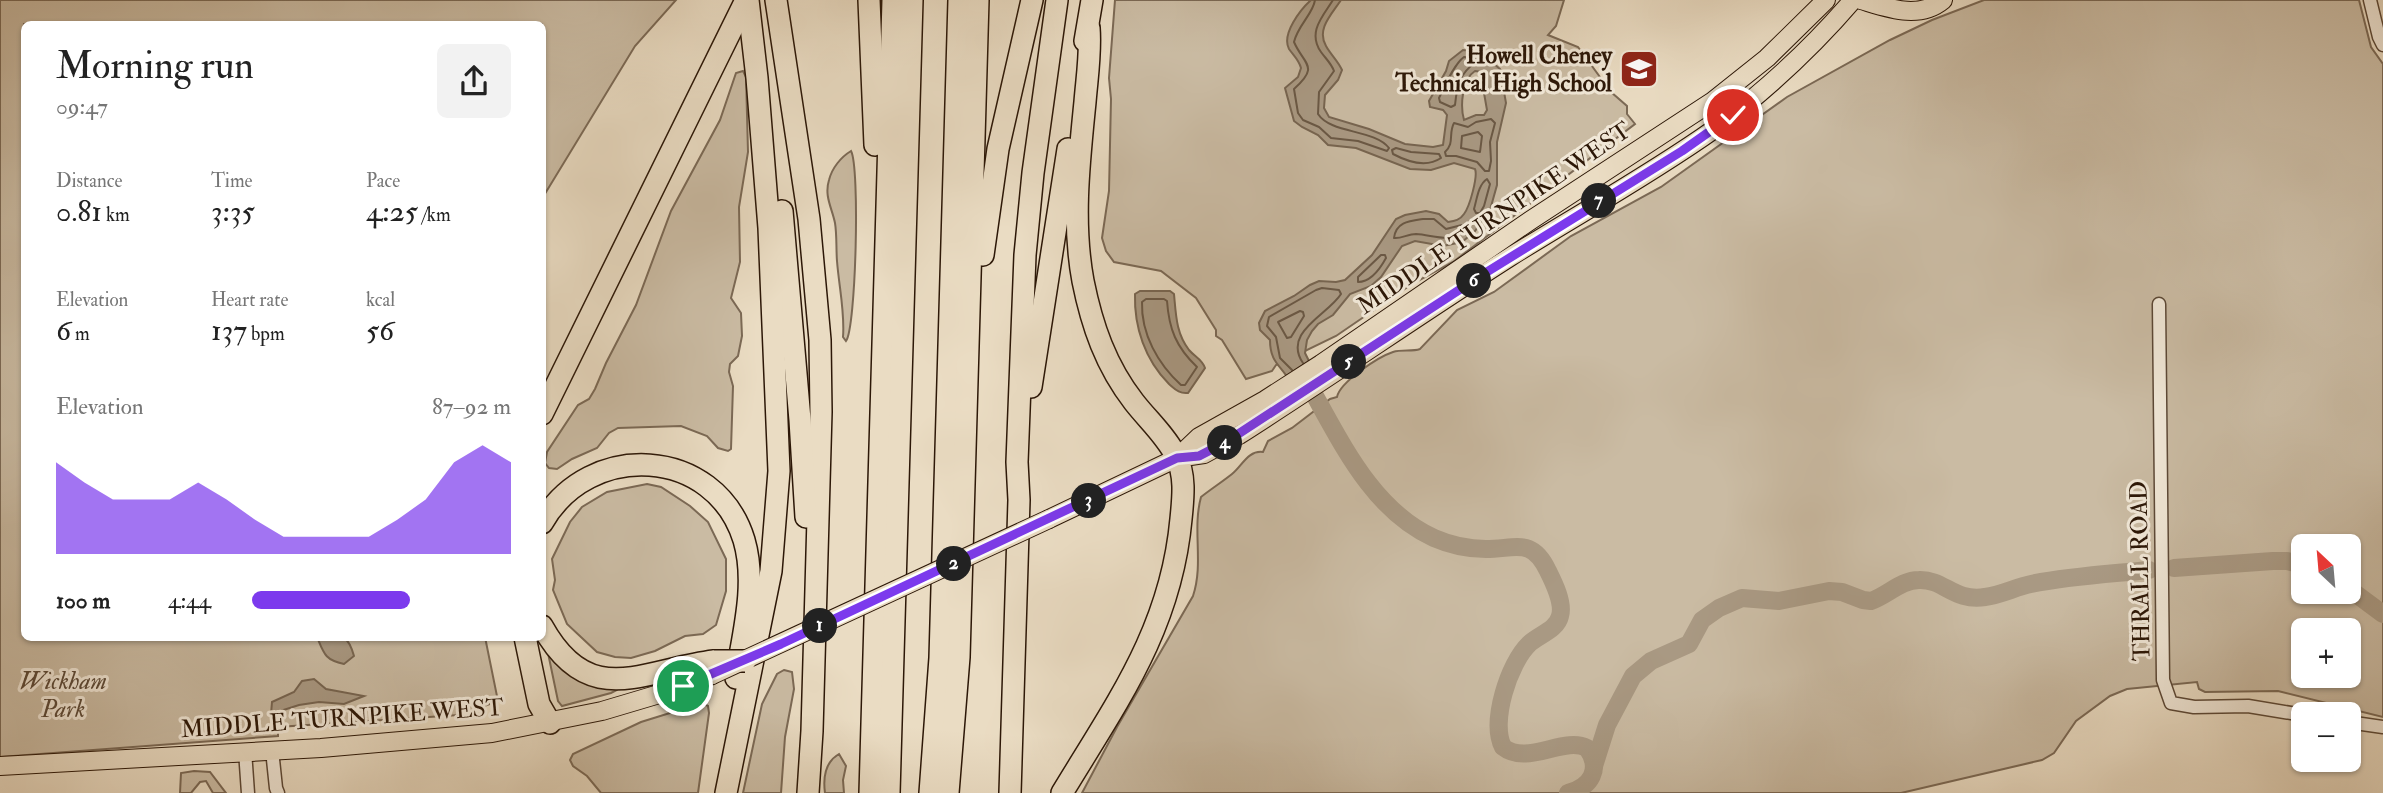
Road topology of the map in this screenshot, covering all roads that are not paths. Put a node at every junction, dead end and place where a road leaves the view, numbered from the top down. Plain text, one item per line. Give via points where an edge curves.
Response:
1 (747, 0) edge
2 (776, 0) edge
3 (869, 0) edge
4 (893, 0) edge
5 (912, 0) edge
6 (959, 0) edge
7 (978, 0) edge
8 (1032, 0) edge
9 (1057, 0) edge
10 (1092, 0) edge
11 (1826, 0) edge
12 (1853, 0) edge
13 (1861, 0) edge
14 (1942, 0) edge
15 (2370, 0) edge
16 (758, 20) edge
17 (1089, 28) junction
18 (2383, 45) edge
19 (886, 265) junction
20 (1439, 293) junction
21 (2159, 304) dead end
22 (969, 315) junction
23 (546, 406) edge
24 (1177, 458) junction
25 (1018, 500) junction
26 (546, 517) edge
27 (546, 632) edge
28 (526, 641) edge
29 (541, 641) edge
30 (814, 655) junction
31 (745, 660) joint
32 (713, 668) junction
33 (2291, 713) edge
34 (550, 723) junction
35 (2361, 724) edge
36 (2383, 727) edge
37 (272, 750) junction
38 (245, 751) junction
39 (0, 766) edge
40 (1010, 792) edge
41 (248, 793) edge
42 (278, 793) edge
43 (719, 793) edge
44 (726, 793) edge
45 (808, 793) edge
46 (870, 793) edge
47 (889, 793) edge
48 (930, 793) edge
49 (948, 793) edge
50 (1062, 793) edge

1 - 16 highway
1 - 23 highway
2 - 30 highway via 809,219 819,327
3 - 19 highway via 876,204
4 - 19 highway
5 - 47 highway
6 - 48 highway via 940,658
7 - 22 highway
8 - 22 highway via 998,149 981,270
9 - 25 highway via 1025,255
10 - 17 highway
11 - 20 main road, MIDDLE TURNPIKE WEST via 1771,54 1713,101 1540,213
12 - 20 main road, MIDDLE TURNPIKE WEST via 1787,69 1713,129
13 - 14 main road via 1910,12 1932,9
15 - 18 street
16 - 30 highway via 780,193 799,406 806,619
16 - 44 highway via 779,483 771,571
17 - 24 highway via 1077,210 1083,280 1097,336 1113,372
17 - 25 highway via 1030,391
19 - 46 highway
20 - 24 main road, MIDDLE TURNPIKE WEST via 1208,452
21 - 33 street, THRALL ROAD via 2163,680 2171,703
22 - 49 highway via 959,657
24 - 31 main road, MIDDLE TURNPIKE WEST, bridge
24 - 50 highway via 1183,483 1181,525 1161,615 1126,687
25 - 40 highway
26 - 43 highway via 582,481 628,465 686,475 713,492 731,513 746,549 748,592
27 - 32 highway via 567,658 604,678 634,679
28 - 34 highway via 539,704
29 - 34 highway via 553,704
30 - 45 highway
31 - 32 highway, bridge
32 - 34 main road, MIDDLE TURNPIKE WEST via 623,706
34 - 37 main road, MIDDLE TURNPIKE WEST via 442,739
35 - 36 street
37 - 38 main road, MIDDLE TURNPIKE WEST
37 - 42 street
38 - 39 main road, MIDDLE TURNPIKE WEST
38 - 41 street

